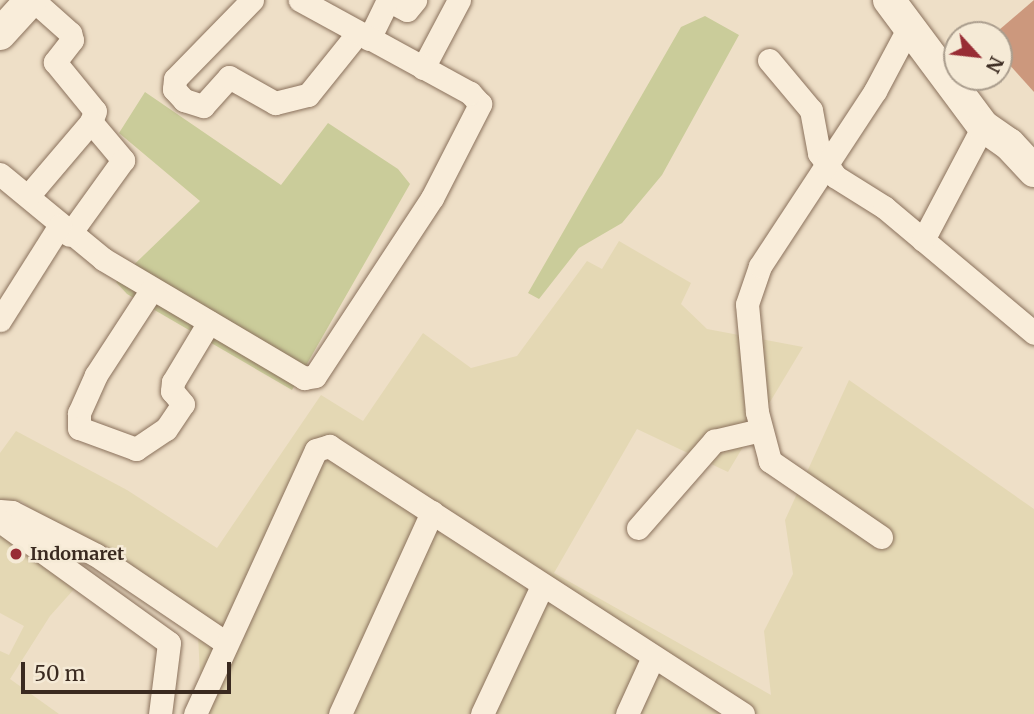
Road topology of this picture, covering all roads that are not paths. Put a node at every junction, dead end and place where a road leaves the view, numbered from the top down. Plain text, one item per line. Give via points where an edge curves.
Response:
1 (32, 0) edge
2 (252, 0) edge
3 (415, 0) edge
4 (459, 0) edge
5 (889, 0) edge
6 (312, 3) edge
7 (909, 27) junction
8 (0, 34) edge
9 (363, 36) junction
10 (769, 60) dead end
11 (423, 68) junction
12 (91, 122) junction
13 (983, 126) junction
14 (825, 166) junction
15 (1034, 171) edge
16 (0, 174) edge
17 (28, 196) junction
18 (65, 230) junction
19 (923, 240) junction
20 (152, 289) junction
21 (0, 320) edge
22 (209, 322) junction
23 (1034, 333) edge
24 (761, 430) junction
25 (0, 512) edge
26 (432, 512) junction
27 (0, 521) edge
28 (638, 528) dead end
29 (881, 537) dead end
30 (542, 586) junction
31 (226, 643) junction
32 (653, 657) junction
33 (160, 714) edge
34 (195, 714) edge
35 (340, 714) edge
36 (482, 714) edge
37 (626, 714) edge
38 (743, 714) edge

1 - 8 main road
1 - 12 street via 69,33 72,40 55,62 96,110
2 - 9 street via 175,79 174,89 184,100 203,106 229,77 275,103 308,94
3 - 9 street via 407,10 387,1
4 - 11 street
5 - 7 main road
6 - 9 street
7 - 13 main road
7 - 14 street
9 - 11 street
10 - 14 street via 811,110
11 - 22 street via 480,104 432,198 316,376 304,379
12 - 17 street
12 - 18 street via 123,160
13 - 15 main road via 1009,144
13 - 19 street
14 - 19 street
14 - 24 street via 751,284 747,304
16 - 17 street
17 - 18 street
18 - 20 street
18 - 21 street
19 - 23 street
20 - 22 street
20 - 22 street via 96,375 79,413 79,428 136,449 166,429 183,404 172,391 173,382
24 - 28 street via 713,441
24 - 29 street via 765,451 780,471
25 - 31 street via 12,512 96,555
26 - 30 street
26 - 31 street via 329,446 316,450
26 - 35 street
27 - 33 street via 169,643
30 - 32 street
30 - 36 street
31 - 34 street
32 - 37 street
32 - 38 street

